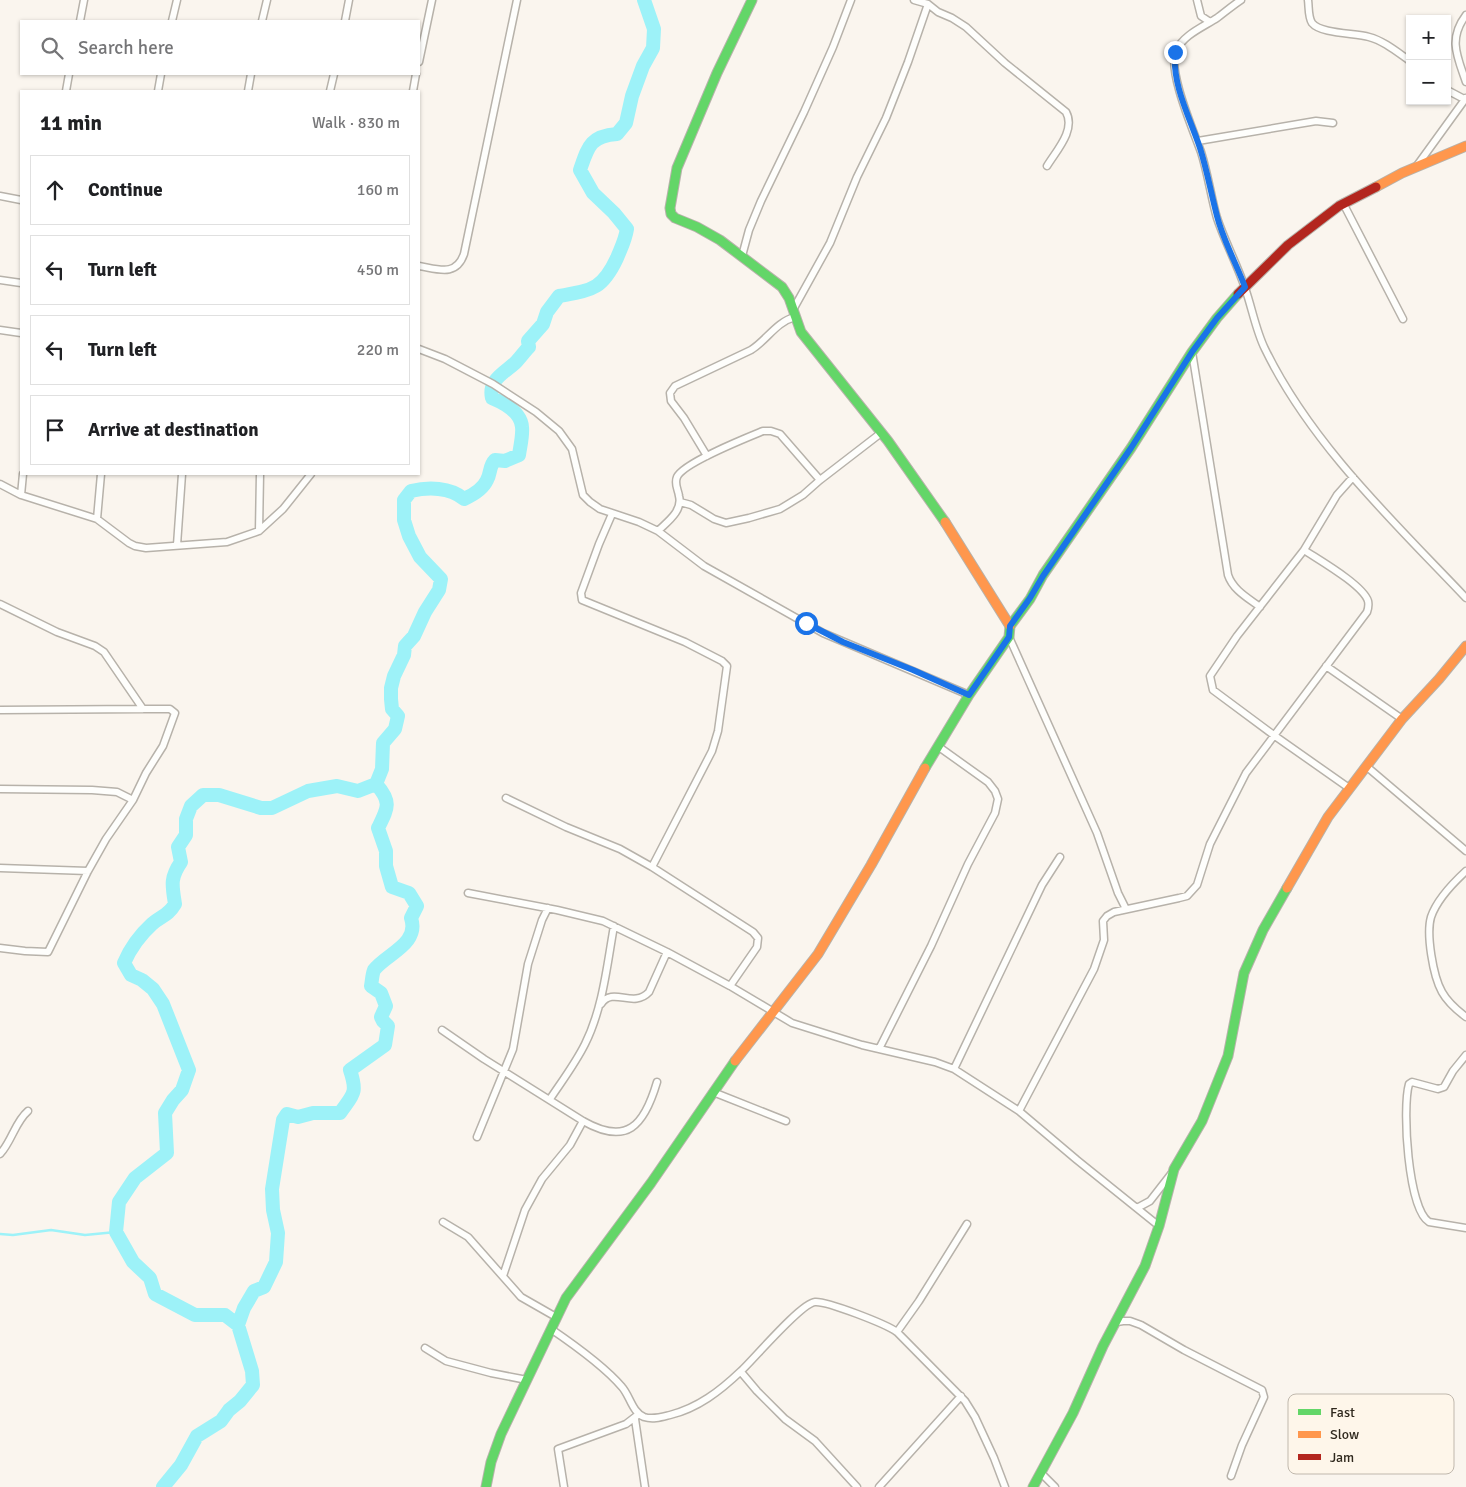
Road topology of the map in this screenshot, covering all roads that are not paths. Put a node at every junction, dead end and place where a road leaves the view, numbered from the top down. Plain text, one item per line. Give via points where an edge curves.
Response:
1 (84, 0) edge
2 (177, 0) edge
3 (267, 0) edge
4 (349, 0) edge
5 (432, 0) edge
6 (517, 0) edge
7 (752, 0) edge
8 (851, 0) edge
9 (914, 0) edge
10 (1197, 0) edge
11 (1241, 0) edge
12 (1308, 0) edge
13 (928, 4) junction
14 (1466, 15) edge
15 (80, 20) edge
16 (172, 20) edge
17 (262, 20) edge
18 (345, 20) edge
19 (1210, 22) junction
20 (420, 57) edge
21 (1409, 60) edge
22 (69, 75) edge
23 (161, 75) edge
24 (251, 75) edge
25 (334, 75) edge
26 (416, 75) edge
27 (1466, 82) edge
28 (66, 90) edge
29 (158, 90) edge
30 (248, 90) edge
31 (330, 90) edge
32 (413, 90) edge
33 (1451, 92) edge
34 (1466, 99) edge
35 (1334, 123) dead end
36 (1198, 141) junction
37 (1466, 146) edge
38 (1047, 166) dead end
39 (1416, 167) junction
40 (0, 196) edge
41 (20, 200) edge
42 (1343, 204) junction
43 (742, 256) junction
44 (420, 266) edge
45 (0, 280) edge
46 (20, 283) edge
47 (1245, 287) junction
48 (794, 312) junction
49 (1403, 319) dead end
50 (0, 330) edge
51 (20, 333) edge
52 (420, 348) edge
53 (1192, 352) junction
54 (881, 433) junction
55 (707, 456) junction
56 (23, 475) edge
57 (101, 475) edge
58 (182, 475) edge
59 (260, 475) edge
60 (310, 475) edge
61 (1353, 477) junction
62 (820, 480) junction
63 (0, 484) edge
64 (22, 495) junction
65 (680, 502) junction
66 (612, 514) junction
67 (97, 519) junction
68 (259, 531) junction
69 (658, 531) junction
70 (177, 545) junction
71 (1304, 550) junction
72 (1466, 598) edge
73 (0, 604) edge
74 (1260, 607) junction
75 (1010, 626) junction
76 (1009, 637) junction
77 (1466, 646) edge
78 (1326, 666) junction
79 (969, 695) junction
80 (143, 709) junction
81 (0, 710) edge
82 (1402, 719) junction
83 (1275, 736) junction
84 (939, 747) junction
85 (1366, 766) junction
86 (1349, 788) junction
87 (0, 789) edge
88 (506, 798) dead end
89 (133, 800) junction
90 (1466, 851) edge
91 (1060, 857) dead end
92 (652, 867) junction
93 (0, 868) edge
94 (88, 871) junction
95 (1466, 871) edge
96 (468, 893) dead end
97 (548, 908) junction
98 (1126, 909) junction
99 (614, 926) junction
100 (0, 948) edge
101 (668, 952) junction
102 (730, 986) junction
103 (598, 1007) junction
104 (774, 1011) junction
105 (1466, 1017) edge
106 (442, 1030) dead end
107 (879, 1049) junction
108 (1466, 1055) edge
109 (954, 1069) junction
110 (504, 1071) junction
111 (657, 1082) dead end
112 (714, 1092) junction
113 (550, 1099) junction
114 (28, 1111) dead end
115 (1019, 1111) junction
116 (786, 1120) dead end
117 (583, 1121) junction
118 (477, 1137) dead end
119 (0, 1154) edge
120 (1174, 1169) junction
121 (1137, 1208) junction
122 (443, 1222) dead end
123 (967, 1224) dead end
124 (1159, 1226) junction
125 (1466, 1228) edge
126 (503, 1276) junction
127 (556, 1317) junction
128 (1117, 1322) junction
129 (551, 1330) junction
130 (897, 1332) junction
131 (425, 1348) dead end
132 (740, 1372) junction
133 (527, 1380) junction
134 (961, 1396) junction
135 (637, 1416) junction
136 (1041, 1473) junction
137 (1231, 1476) dead end
138 (486, 1487) edge
139 (564, 1487) edge
140 (645, 1487) edge
141 (857, 1487) edge
142 (879, 1487) edge
143 (1005, 1487) edge
144 (1033, 1487) edge
145 (1056, 1487) edge

1 - 15 street
2 - 16 street
3 - 17 street
4 - 18 street
5 - 20 street
6 - 44 street via 464,254 454,269
7 - 43 street via 677,168 670,208 675,218 708,233
8 - 43 street via 833,48 764,194
9 - 13 street
10 - 19 street via 1202,16
11 - 19 street
12 - 21 street via 1310,18 1317,27 1368,36
13 - 38 street via 966,26 1042,95 1066,112 1070,123 1068,131
13 - 48 street via 886,118 830,243
14 - 27 street via 1458,26 1455,41
19 - 36 street via 1184,40 1175,52 1174,60 1186,112
22 - 28 street
23 - 29 street
24 - 30 street
25 - 31 street
26 - 32 street
33 - 34 street
34 - 39 street
35 - 36 street via 1316,120
36 - 47 street via 1221,228
37 - 39 street
39 - 42 street
40 - 41 street
42 - 47 street via 1288,245
42 - 49 street
43 - 48 street via 782,287 792,301
45 - 46 street
47 - 53 street
47 - 61 street via 1264,348 1284,384
48 - 54 street via 801,332
48 - 55 street via 759,345 672,389 670,401
50 - 51 street
52 - 66 street via 494,384 554,426 572,449 584,495
53 - 74 street via 1228,575 1236,588
53 - 75 street
54 - 62 street
54 - 75 street via 955,536
55 - 62 street via 763,431 772,431 780,434
55 - 65 street via 683,470 677,478
56 - 64 street
57 - 67 street
58 - 70 street
59 - 68 street
60 - 68 street via 283,510
61 - 71 street via 1337,495
61 - 72 street
62 - 65 street via 791,503 733,522 720,522
63 - 64 street
64 - 67 street
65 - 69 street via 676,513
66 - 69 street
66 - 92 street via 581,593 582,600 685,642 727,666 712,751
67 - 70 street via 135,546
68 - 70 street via 227,542
69 - 79 street via 704,566 823,633
71 - 74 street
71 - 78 street via 1344,577 1368,600 1367,612
73 - 80 street via 104,652
74 - 83 street via 1210,676 1213,690
75 - 76 street
76 - 79 street
76 - 98 street via 1097,832
77 - 82 street
78 - 82 street
78 - 83 street
79 - 84 street
80 - 81 street
80 - 89 street via 170,709 175,717
82 - 85 street
83 - 86 street
83 - 98 street via 1241,781 1216,830 1193,891 1187,896
84 - 104 street via 828,938
84 - 107 street via 988,782 998,799 995,813
85 - 86 street
85 - 90 street
86 - 120 street via 1305,854 1253,952 1244,974 1222,1071 1202,1121
87 - 89 street via 117,792
88 - 92 street via 620,849
89 - 94 street
91 - 109 street via 1042,886
92 - 102 street via 731,916 758,938 757,947
93 - 94 street
94 - 100 street via 48,952
95 - 105 street via 1454,882 1431,915 1428,931 1442,992
96 - 97 street
97 - 99 street
97 - 110 street via 528,964 513,1049
98 - 115 street via 1107,916 1103,921 1104,940 1094,969
99 - 101 street
99 - 103 street
101 - 102 street
101 - 103 street via 644,998 610,996 604,998
102 - 104 street
103 - 113 street via 585,1043
104 - 107 street via 792,1023
104 - 112 street
106 - 110 street
107 - 109 street
108 - 125 street via 1444,1086 1438,1089 1416,1082 1409,1084 1407,1117 1408,1154 1414,1189 1424,1219
109 - 115 street
110 - 113 street
110 - 118 street
111 - 117 street via 645,1111 631,1129 611,1132
112 - 116 street
112 - 127 street via 652,1183 566,1298
113 - 117 street
114 - 119 street via 21,1117 14,1135
115 - 121 street
117 - 126 street via 570,1146 542,1179 524,1210
120 - 121 street via 1150,1201
120 - 124 street
121 - 124 street
122 - 126 street via 468,1237
123 - 130 street
124 - 128 street via 1145,1266
126 - 127 street via 521,1297
127 - 129 street
128 - 136 street
128 - 137 street via 1141,1326 1262,1390 1264,1397
129 - 133 street
129 - 135 street via 622,1387
130 - 132 street via 885,1324 812,1302
130 - 134 street
131 - 133 street via 446,1361
132 - 135 street via 706,1400 688,1410 656,1418
132 - 141 street via 784,1419 815,1441
133 - 138 street via 496,1446
134 - 142 street
134 - 143 street via 975,1417
135 - 139 street via 626,1424 558,1449
135 - 140 street
136 - 144 street
136 - 145 street

